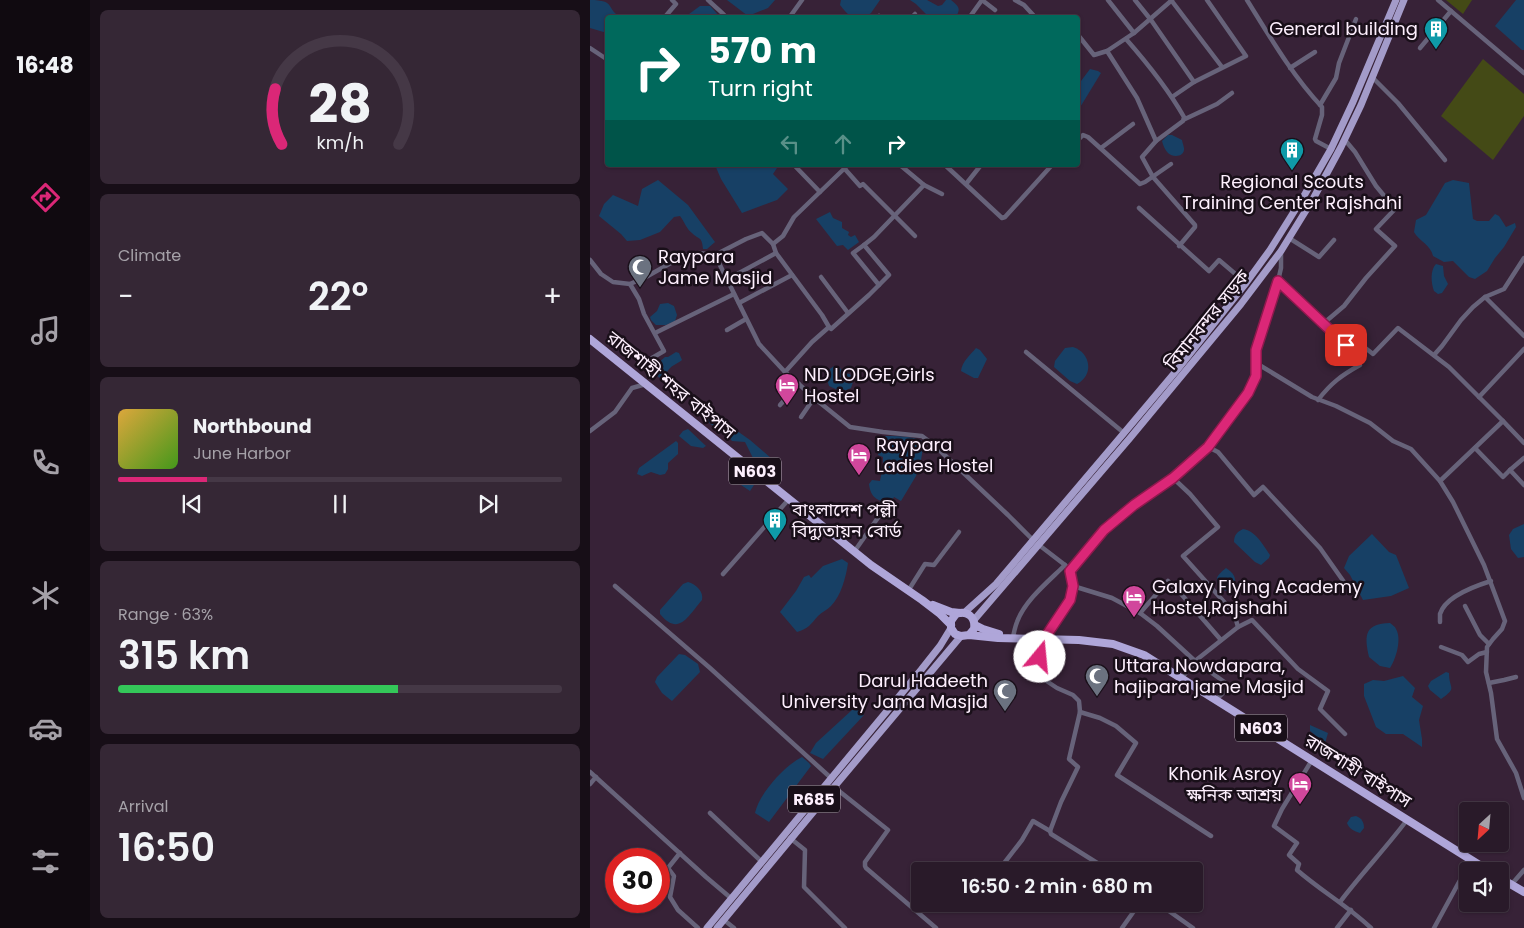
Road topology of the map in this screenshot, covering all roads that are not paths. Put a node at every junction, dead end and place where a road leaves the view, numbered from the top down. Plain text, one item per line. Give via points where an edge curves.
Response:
1 (672, 0) edge
2 (708, 0) edge
3 (802, 0) edge
4 (1014, 0) edge
5 (1108, 0) edge
6 (1135, 0) edge
7 (1172, 0) edge
8 (1207, 0) edge
9 (1247, 0) edge
10 (1396, 0) edge
11 (1404, 0) edge
12 (1438, 0) edge
13 (995, 10) dead end
14 (1451, 11) junction
15 (667, 15) edge
16 (724, 15) edge
17 (791, 15) edge
18 (971, 15) edge
19 (1033, 15) edge
20 (1356, 19) dead end
21 (1151, 20) junction
22 (1134, 33) junction
23 (1080, 38) edge
24 (1126, 39) junction
25 (590, 48) edge
26 (1420, 48) dead end
27 (1107, 52) junction
28 (1314, 52) dead end
29 (605, 58) edge
30 (1222, 67) junction
31 (1290, 68) junction
32 (1524, 73) edge
33 (1372, 77) junction
34 (1194, 82) junction
35 (1232, 93) dead end
36 (1172, 97) junction
37 (1320, 105) junction
38 (1184, 119) junction
39 (1133, 124) dead end
40 (1080, 139) edge
41 (1345, 140) junction
42 (1156, 141) junction
43 (1101, 148) junction
44 (1331, 149) junction
45 (1445, 160) dead end
46 (1171, 164) dead end
47 (796, 167) edge
48 (845, 167) edge
49 (847, 167) edge
50 (902, 167) edge
51 (947, 167) edge
52 (979, 167) edge
53 (1050, 167) edge
54 (1153, 177) junction
55 (966, 184) junction
56 (924, 185) junction
57 (820, 192) junction
58 (942, 194) dead end
59 (1140, 208) dead end
60 (894, 216) junction
61 (915, 236) dead end
62 (1289, 238) junction
63 (1334, 240) dead end
64 (773, 244) junction
65 (864, 245) junction
66 (1179, 246) junction
67 (1281, 251) junction
68 (776, 253) junction
69 (716, 255) junction
70 (1524, 258) edge
71 (590, 260) edge
72 (792, 275) junction
73 (820, 277) dead end
74 (728, 278) junction
75 (1278, 281) junction
76 (630, 284) junction
77 (879, 284) junction
78 (1246, 284) junction
79 (734, 294) junction
80 (1485, 297) junction
81 (739, 303) junction
82 (848, 313) junction
83 (746, 319) junction
84 (1324, 323) junction
85 (829, 327) junction
86 (727, 330) dead end
87 (655, 334) junction
88 (1524, 336) edge
89 (590, 339) edge
90 (1524, 348) edge
91 (1026, 352) dead end
92 (1434, 355) junction
93 (652, 358) dead end
94 (1256, 363) junction
95 (1360, 365) dead end
96 (785, 372) junction
97 (646, 384) junction
98 (799, 384) junction
99 (1479, 397) junction
100 (814, 398) junction
101 (1318, 400) junction
102 (780, 404) dead end
103 (801, 417) dead end
104 (1503, 421) junction
105 (590, 430) edge
106 (1124, 433) junction
107 (1524, 443) edge
108 (1208, 447) junction
109 (1475, 448) junction
110 (1524, 458) edge
111 (1510, 470) junction
112 (1173, 478) junction
113 (1440, 481) junction
114 (1524, 485) edge
115 (789, 499) junction
116 (882, 512) dead end
117 (960, 532) dead end
118 (1036, 543) junction
119 (854, 552) junction
120 (1065, 565) junction
121 (1070, 571) junction
122 (723, 574) dead end
123 (1490, 581) junction
124 (1344, 582) dead end
125 (616, 586) dead end
126 (1073, 586) junction
127 (908, 590) junction
128 (922, 600) junction
129 (1464, 606) dead end
130 (963, 613) junction
131 (1140, 613) junction
132 (975, 622) junction
133 (1440, 622) dead end
134 (951, 626) junction
135 (1238, 626) junction
136 (965, 636) junction
137 (1014, 638) junction
138 (1044, 639) junction
139 (1221, 640) junction
140 (1489, 644) junction
141 (1441, 646) dead end
142 (1487, 652) junction
143 (1195, 661) junction
144 (1516, 677) dead end
145 (1182, 678) junction
146 (1489, 682) junction
147 (1216, 700) junction
148 (1080, 712) junction
149 (1345, 734) dead end
150 (1312, 760) junction
151 (590, 772) edge
152 (596, 777) junction
153 (831, 778) junction
154 (590, 784) edge
155 (834, 787) junction
156 (1524, 798) edge
157 (710, 813) dead end
158 (1407, 820) junction
159 (1050, 831) junction
160 (788, 836) junction
161 (1212, 836) dead end
162 (680, 853) junction
163 (1470, 860) junction
164 (762, 862) junction
165 (1005, 862) edge
166 (1096, 862) edge
167 (1473, 862) edge
168 (1524, 870) edge
169 (1511, 885) joint
170 (1524, 892) edge
171 (732, 899) junction
172 (1340, 902) junction
173 (1351, 910) junction
174 (1133, 912) edge
175 (1170, 912) edge
176 (724, 920) junction
177 (698, 928) edge
178 (707, 928) edge
179 (718, 928) edge
180 (734, 928) edge
181 (845, 928) edge
182 (936, 928) edge
183 (1122, 928) edge
184 (1193, 928) edge
185 (1337, 928) edge
186 (1371, 928) edge
187 (1434, 928) edge

1 - 15 street via 676,4
2 - 16 street
3 - 17 street
4 - 19 street
5 - 22 street
6 - 21 street
7 - 21 street
7 - 30 street
8 - 30 street via 1246,56
9 - 31 street
10 - 44 main road, বিমানবন্দর সড়ক
11 - 33 main road, বিমানবন্দর সড়ক
12 - 14 street
13 - 18 street via 982,0
14 - 26 street
14 - 32 street
20 - 37 street via 1336,78
21 - 22 street
21 - 34 street
22 - 24 street
23 - 27 street via 1094,55
24 - 27 street
24 - 36 street
25 - 29 street
27 - 42 street via 1137,98
28 - 31 street
30 - 34 street
31 - 37 street
33 - 41 main road, বিমানবন্দর সড়ক
33 - 45 street
34 - 36 street
35 - 38 street via 1217,104
36 - 38 street
37 - 44 street via 1322,115 1315,139
38 - 42 street
39 - 43 street
40 - 43 street via 1085,135
41 - 62 main road, বিমানবন্দর সড়ক
41 - 84 street via 1395,209 1376,229 1395,246 1344,306
42 - 54 street via 1142,157
43 - 54 street via 1140,184
44 - 78 main road, বিমানবন্দর সড়ক
46 - 54 street
47 - 57 street
48 - 57 street
49 - 60 street via 860,186 863,184
50 - 56 street
51 - 55 street
52 - 55 street
53 - 55 street via 1004,218
54 - 66 street via 1195,225
56 - 58 street
56 - 60 street
57 - 64 street via 794,217 783,236
59 - 66 street
60 - 61 street
60 - 65 street
62 - 63 street via 1319,257
62 - 67 main road, বিমানবন্দর সড়ক
64 - 68 street
64 - 69 street via 762,233
65 - 77 street via 889,275
65 - 77 street via 853,254
66 - 78 street via 1209,271 1219,260
67 - 75 street
67 - 118 main road, বিমানবন্দর সড়ক via 1241,304
68 - 72 street
68 - 74 street
69 - 74 street
69 - 76 street via 699,253 688,256
70 - 80 street via 1504,289
71 - 76 street via 601,274 613,282
72 - 81 street
72 - 85 street
73 - 82 street
74 - 79 street
75 - 84 street
75 - 94 street via 1256,350
76 - 87 street
77 - 82 street
78 - 106 main road, বিমানবন্দর সড়ক
79 - 81 street
79 - 87 street
80 - 88 street
80 - 92 street via 1461,320
81 - 83 street
82 - 85 street via 831,329
83 - 86 street
83 - 96 street via 759,344
84 - 92 street via 1357,356 1364,347 1372,354 1398,328
85 - 96 street
87 - 93 street via 664,351
89 - 97 highway, রাজশাহী শহর বাইপাস / N603
90 - 99 street
91 - 106 street
92 - 99 street
94 - 101 street
94 - 108 street via 1256,376 1248,393
95 - 101 street via 1329,386
96 - 98 street
97 - 105 street via 632,388 616,412
97 - 115 highway, রাজশাহী শহর বাইপাস / N603
98 - 100 street
98 - 102 street
99 - 104 street
100 - 103 street
100 - 118 street via 850,427 922,436
101 - 113 street via 1370,423 1411,449
104 - 107 street
104 - 109 street
106 - 118 main road, বিমানবন্দর সড়ক
108 - 112 street
108 - 124 street via 1218,452 1254,494 1263,487 1320,548
109 - 111 street via 1503,477
109 - 113 street
110 - 111 street
111 - 114 street
112 - 121 street via 1104,530
112 - 135 street via 1218,527 1184,556 1234,613
113 - 123 street via 1454,502
115 - 119 highway, রাজশাহী শহর বাইপাস / N603
115 - 122 street
116 - 119 street
117 - 127 street via 934,564 925,564
118 - 120 street
118 - 130 main road, বিমানবন্দর সড়ক
118 - 132 main road, বিমানবন্দর সড়ক
119 - 127 highway, রাজশাহী শহর বাইপাস / N603
120 - 121 street
120 - 137 street via 1022,611
121 - 126 street
123 - 133 street via 1450,600 1440,613
123 - 140 street via 1505,621
125 - 153 street
126 - 131 street via 1112,598
126 - 138 street via 1070,600
127 - 128 highway, রাজশাহী শহর বাইপাস / N603
128 - 130 highway, N603 via 951,612
128 - 134 highway, N603
129 - 140 street via 1480,635
130 - 132 highway, N603 via 971,615
130 - 134 highway via 953,618
131 - 139 street via 1168,581
131 - 143 street
132 - 136 highway via 972,632
132 - 137 highway, N603 via 990,632
134 - 136 highway, N603 via 955,634
134 - 153 main road, R685 via 940,646
135 - 139 street
135 - 149 street via 1252,620 1298,669 1328,691 1320,710
136 - 137 highway, N603
136 - 155 main road, R685
137 - 138 highway, রাজশাহী বাইপাস / N603
138 - 145 highway, রাজশাহী বাইপাস / N603 via 1113,644 1144,655
138 - 148 street via 1040,668 1045,680 1072,694 1079,701
139 - 143 street
140 - 142 street
141 - 142 street via 1462,655 1468,662
142 - 146 street
143 - 145 street
143 - 147 street via 1230,686
144 - 146 street
145 - 147 highway, রাজশাহী বাইপাস / N603
146 - 156 street via 1497,739 1516,773
147 - 150 highway, রাজশাহী বাইপাস / N603
148 - 159 street via 1069,759 1078,767
148 - 161 street via 1116,726 1136,742 1117,775
150 - 158 highway, রাজশাহী বাইপাস / N603
150 - 172 street via 1274,826 1297,843 1289,855 1300,864 1298,870
151 - 152 street
152 - 154 street
152 - 162 street
153 - 160 main road, R685
155 - 160 main road, R685
155 - 182 street via 888,830 864,866
157 - 164 street
158 - 163 highway, রাজশাহী বাইপাস / N603
158 - 172 street
159 - 165 street via 1033,821
159 - 166 street
160 - 164 main road, R685
160 - 176 main road, R685
160 - 181 street via 805,850 804,887
162 - 171 street
162 - 177 street via 668,868 674,876 670,897 678,910
163 - 167 highway, রাজশাহী বাইপাস / N603
163 - 187 street
164 - 171 main road, R685
168 - 169 street
169 - 170 highway
171 - 178 main road, R685
172 - 173 street
173 - 185 street
173 - 186 street
174 - 183 street
175 - 184 street
176 - 179 main road, R685
176 - 180 street

